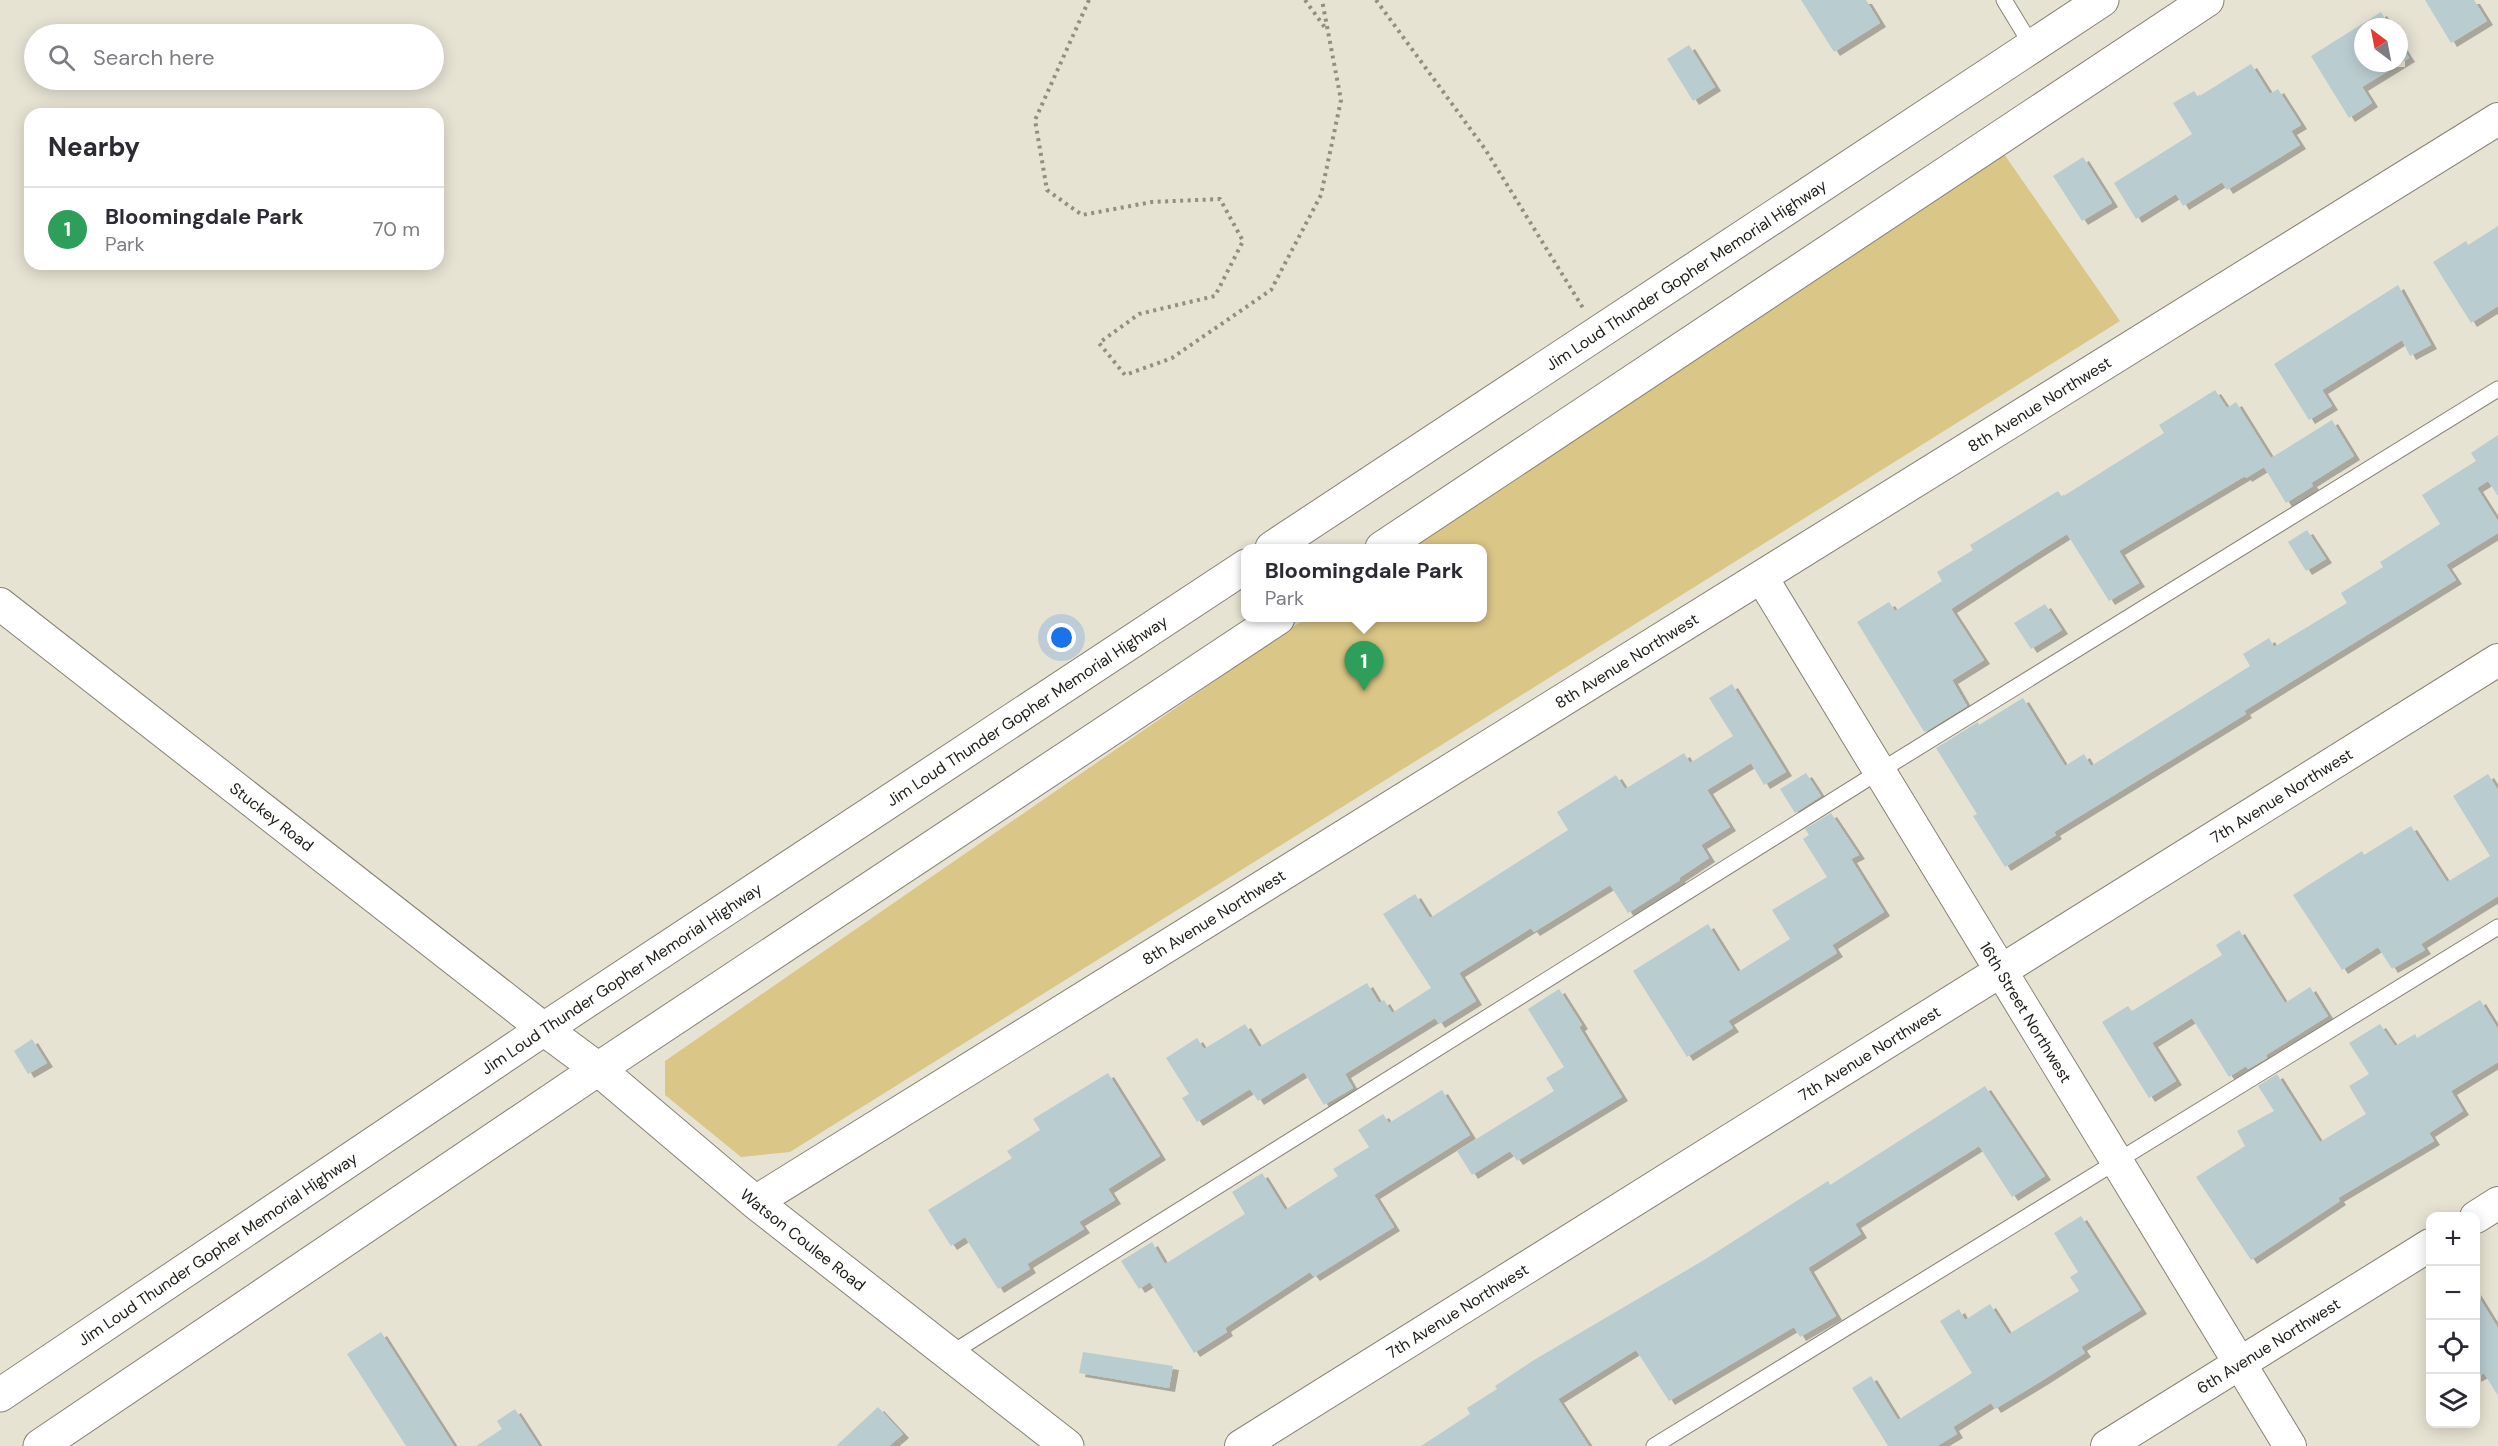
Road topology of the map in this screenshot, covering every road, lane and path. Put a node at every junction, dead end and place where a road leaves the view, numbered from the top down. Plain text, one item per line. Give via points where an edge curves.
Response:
1 (1089, 0) edge
2 (1305, 0) edge
3 (1322, 0) edge
4 (1376, 0) edge
5 (2004, 0) edge
6 (2102, 0) edge
7 (2207, 0) edge
8 (1328, 32) junction
9 (2032, 46) junction
10 (2498, 119) edge
11 (1598, 333) junction
12 (2498, 389) edge
13 (1280, 544) edge
14 (1390, 544) edge
15 (1241, 569) edge
16 (1762, 578) junction
17 (0, 604) edge
18 (1272, 622) edge
19 (2498, 660) edge
20 (1880, 771) junction
21 (2498, 927) edge
22 (2002, 970) junction
23 (544, 1029) junction
24 (598, 1069) junction
25 (2116, 1161) junction
26 (755, 1202) junction
27 (2498, 1203) edge
28 (2480, 1214) edge
29 (2426, 1247) edge
30 (950, 1354) junction
31 (2238, 1363) junction
32 (0, 1395) edge
33 (40, 1446) edge
34 (1067, 1446) edge
35 (1241, 1446) edge
36 (1654, 1446) edge
37 (2107, 1446) edge
38 (2290, 1446) edge

1 - 8 path via 1035,120 1047,190 1082,215 1152,202 1220,200 1243,241 1215,296 1139,314 1099,343 1125,375 1172,358 1271,290 1322,195 1341,100
2 - 8 path
3 - 8 path
4 - 11 path via 1485,149
5 - 9 lane
6 - 9 main road, Jim Loud Thunder Gopher Memorial Highway
7 - 14 main road
9 - 11 main road, Jim Loud Thunder Gopher Memorial Highway
10 - 16 street, 8th Avenue Northwest
11 - 13 main road, Jim Loud Thunder Gopher Memorial Highway
12 - 20 lane
15 - 23 main road, Jim Loud Thunder Gopher Memorial Highway
16 - 20 street, 16th Street Northwest
16 - 26 street, 8th Avenue Northwest
17 - 23 street, Stuckey Road
18 - 24 main road
19 - 22 street, 7th Avenue Northwest
20 - 22 street, 16th Street Northwest
20 - 30 lane
21 - 25 lane
22 - 25 street, 16th Street Northwest
22 - 35 street, 7th Avenue Northwest
23 - 24 main road, Watson Coulee Road
23 - 32 main road, Jim Loud Thunder Gopher Memorial Highway
24 - 26 main road, Watson Coulee Road
24 - 33 main road
25 - 31 street, 16th Street Northwest
25 - 36 lane
26 - 30 main road, Watson Coulee Road
27 - 28 street
29 - 31 street, 6th Avenue Northwest
30 - 34 main road, Watson Coulee Road
31 - 37 street, 6th Avenue Northwest
31 - 38 street, 16th Street Northwest

